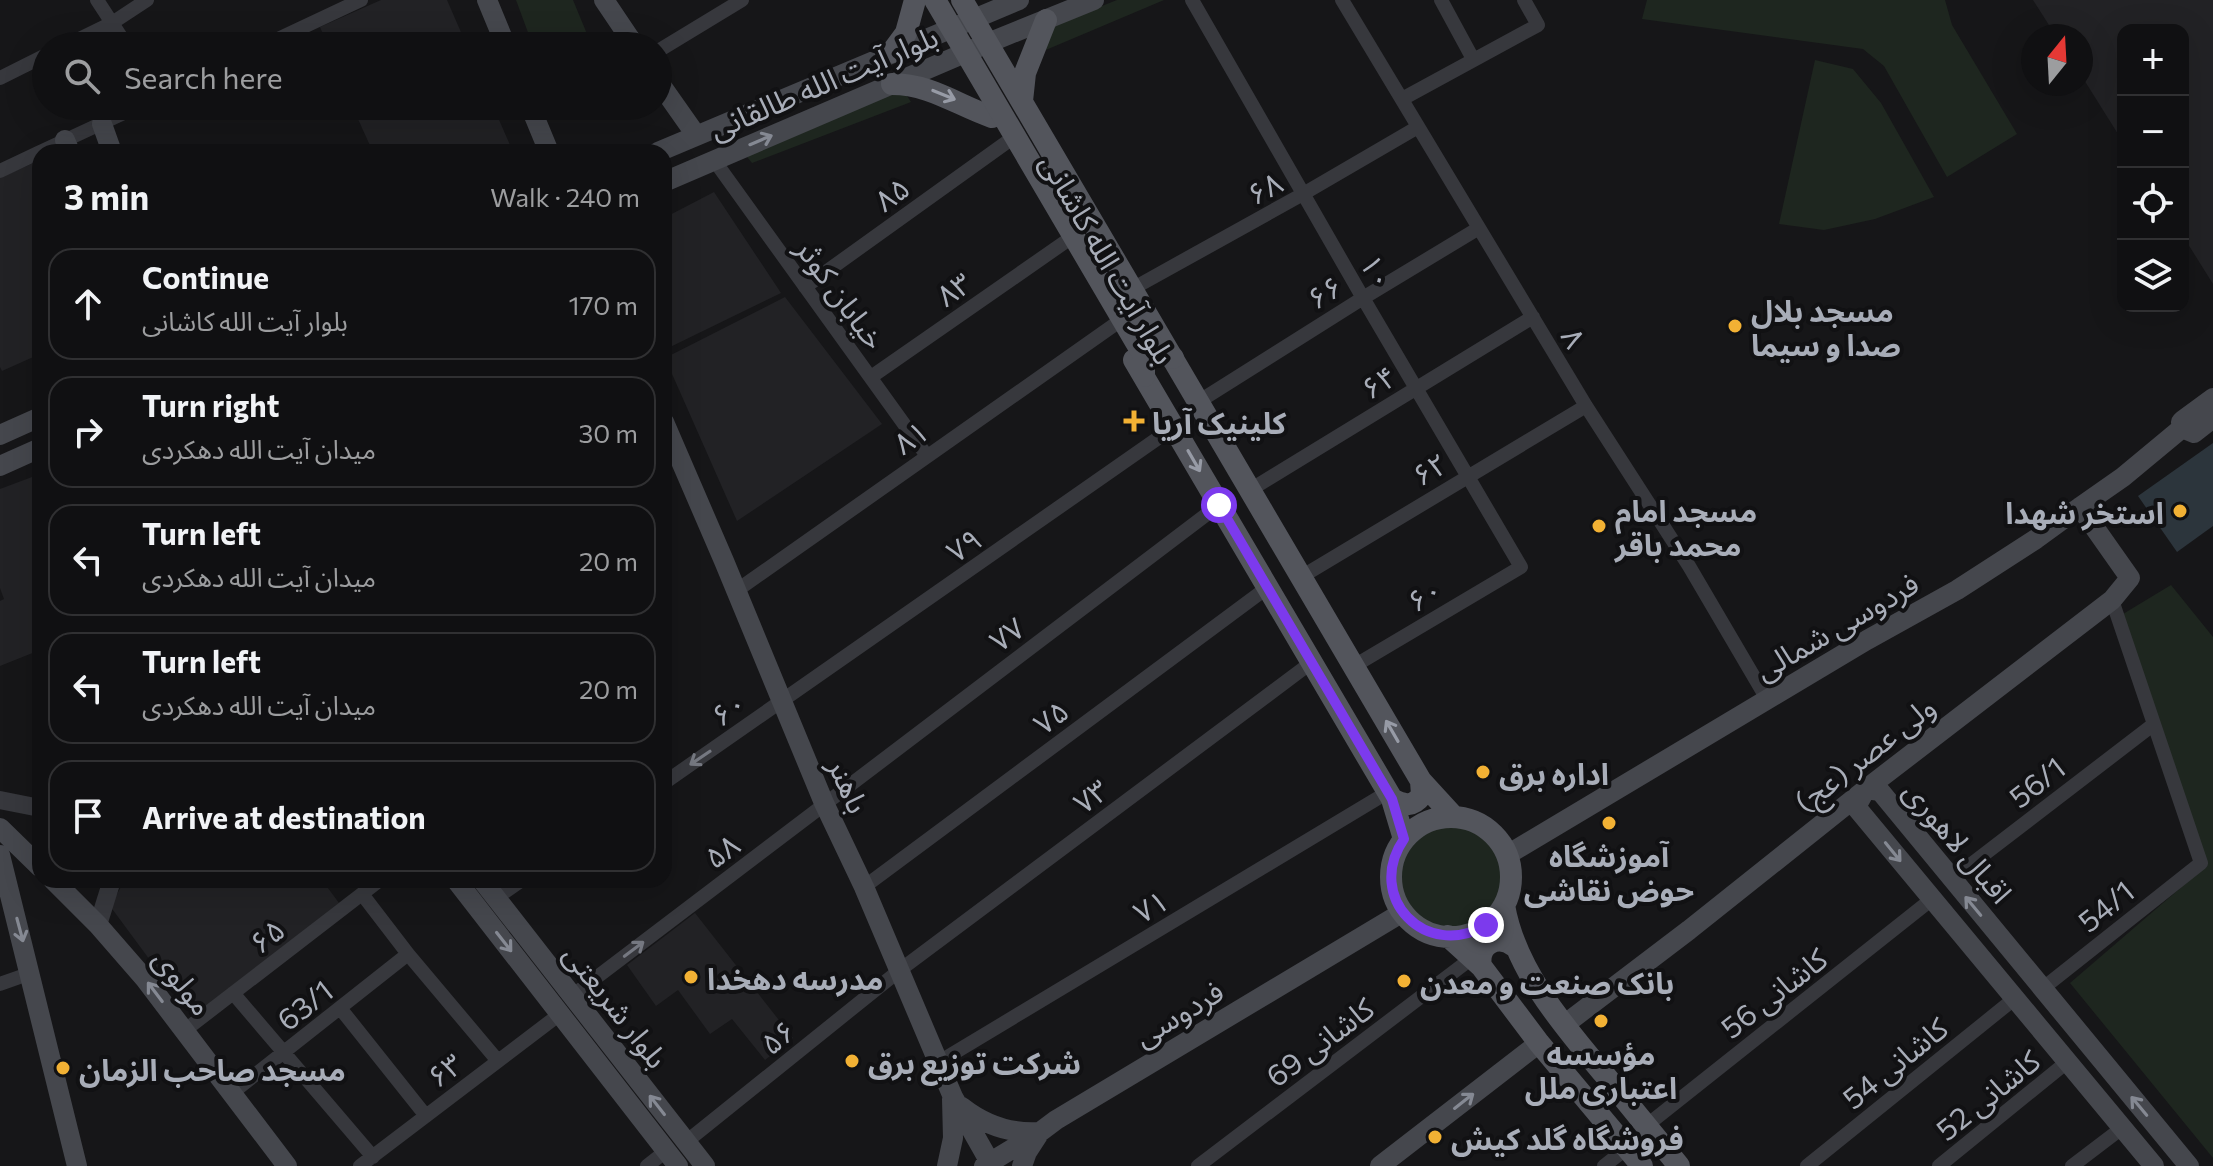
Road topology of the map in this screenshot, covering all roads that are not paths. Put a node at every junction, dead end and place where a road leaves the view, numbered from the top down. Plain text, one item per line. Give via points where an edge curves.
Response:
1 (97, 0) edge
2 (147, 0) edge
3 (361, 0) edge
4 (487, 0) edge
5 (604, 0) edge
6 (742, 0) edge
7 (915, 0) edge
8 (923, 0) edge
9 (935, 0) edge
10 (951, 0) edge
11 (1019, 0) edge
12 (1192, 0) edge
13 (1342, 0) edge
14 (1441, 0) edge
15 (1524, 0) edge
16 (1081, 3) edge
17 (968, 9) edge
18 (1046, 20) junction
19 (112, 23) junction
20 (942, 31) junction
21 (94, 32) edge
22 (118, 32) edge
23 (293, 32) edge
24 (500, 32) edge
25 (626, 32) edge
26 (672, 42) edge
27 (988, 43) junction
28 (892, 52) junction
29 (956, 57) junction
30 (1473, 59) junction
31 (32, 62) edge
32 (0, 78) edge
33 (892, 84) junction
34 (1402, 99) junction
35 (672, 101) edge
36 (1023, 102) junction
37 (992, 117) junction
38 (110, 120) edge
39 (536, 120) edge
40 (102, 124) junction
41 (1418, 127) junction
42 (696, 135) junction
43 (1007, 142) junction
44 (71, 144) edge
45 (109, 144) edge
46 (546, 144) edge
47 (672, 146) edge
48 (32, 156) edge
49 (714, 160) junction
50 (0, 171) edge
51 (672, 178) edge
52 (1303, 194) junction
53 (1479, 228) junction
54 (1065, 242) junction
55 (805, 287) junction
56 (1132, 289) junction
57 (1363, 298) junction
58 (1533, 317) junction
59 (1114, 325) junction
60 (1173, 358) junction
61 (1144, 376) junction
62 (871, 377) junction
63 (1415, 388) junction
64 (2213, 398) edge
65 (1198, 402) junction
66 (1586, 406) junction
67 (2213, 418) edge
68 (32, 421) edge
69 (1174, 427) junction
70 (2182, 428) junction
71 (0, 435) edge
72 (672, 441) edge
73 (32, 452) edge
74 (927, 456) junction
75 (0, 466) edge
76 (1468, 475) junction
77 (1250, 490) junction
78 (1219, 505) junction
79 (2080, 507) junction
80 (1521, 567) joint
81 (1301, 577) junction
82 (1268, 587) junction
83 (736, 591) junction
84 (2112, 600) junction
85 (1312, 662) junction
86 (1354, 666) junction
87 (1767, 699) junction
88 (782, 702) junction
89 (2154, 724) junction
90 (672, 778) edge
91 (1421, 781) junction
92 (1866, 789) junction
93 (1390, 796) junction
94 (0, 800) edge
95 (824, 803) junction
96 (32, 806) edge
97 (1454, 817) junction
98 (0, 828) edge
99 (1404, 839) junction
100 (0, 855) edge
101 (1507, 855) junction
102 (32, 859) edge
103 (1952, 879) junction
104 (864, 887) junction
105 (61, 888) edge
106 (110, 888) edge
107 (370, 888) edge
108 (462, 888) edge
109 (488, 888) edge
110 (510, 888) edge
111 (362, 894) junction
112 (496, 898) junction
113 (1932, 899) junction
114 (1504, 905) junction
115 (1403, 912) junction
116 (98, 925) junction
117 (1448, 936) junction
118 (1514, 946) junction
119 (408, 954) junction
120 (1477, 962) junction
121 (900, 970) junction
122 (31, 973) junction
123 (0, 984) edge
124 (2042, 989) junction
125 (233, 993) junction
126 (572, 996) junction
127 (2014, 999) junction
128 (340, 1008) junction
129 (560, 1014) junction
130 (1564, 1025) junction
131 (184, 1031) junction
132 (1539, 1043) junction
133 (283, 1053) junction
134 (498, 1061) junction
135 (939, 1062) junction
136 (2067, 1062) junction
137 (232, 1093) junction
138 (953, 1096) junction
139 (426, 1116) junction
140 (1646, 1126) junction
141 (2122, 1128) junction
142 (1040, 1132) junction
143 (686, 1142) junction
144 (1627, 1148) junction
145 (672, 1158) edge
146 (366, 1161) edge
147 (279, 1164) edge
148 (989, 1165) edge
149 (77, 1166) edge
150 (647, 1166) edge
151 (705, 1166) edge
152 (947, 1166) edge
153 (1022, 1166) edge
154 (1198, 1166) edge
155 (1380, 1166) edge
156 (1604, 1166) edge
157 (1642, 1166) edge
158 (1679, 1166) edge
159 (1807, 1166) edge
160 (1939, 1166) edge
161 (2072, 1166) edge
162 (2154, 1166) edge
163 (2189, 1166) edge

1 - 19 street
2 - 19 street
3 - 23 street
4 - 24 main road
5 - 25 main road
6 - 26 street
7 - 28 main road via 906,33
8 - 20 main road, بلوار آیت الله کاشانی
9 - 61 main road, bridge via 1144,356
10 - 60 main road, bridge via 1154,349
11 - 17 main road, بلوار آیت الله طالقانی
12 - 52 street, ۱۰
13 - 34 street, ۸
14 - 30 street
15 - 30 street via 1538,25
16 - 18 main road, بلوار آیت الله طالقانی
17 - 20 main road, بلوار آیت الله طالقانی
17 - 27 main road, بلوار آیت الله کاشانی
18 - 27 main road, بلوار آیت الله طالقانی
18 - 36 main road via 1025,73
19 - 21 street
19 - 22 street
20 - 28 main road, بلوار آیت الله طالقانی
20 - 29 main road, بلوار آیت الله کاشانی
27 - 29 main road, بلوار آیت الله طالقانی
27 - 36 main road, بلوار آیت الله کاشانی
28 - 42 main road, بلوار آیت الله طالقانی
29 - 33 main road, بلوار آیت الله طالقانی
29 - 37 main road, بلوار آیت الله کاشانی
30 - 34 street
31 - 32 street
33 -> 37 main road via 926,88
49 -> 33 main road, بلوار آیت الله طالقانی
34 - 41 street, ۸
35 - 42 main road
36 - 56 main road, بلوار آیت الله کاشانی
37 - 43 main road, بلوار آیت الله کاشانی
38 - 40 street
39 - 46 main road
40 - 44 street
40 - 45 main road
41 - 52 street, ۶۸
41 - 53 street, ۸
42 - 47 main road, بلوار آیت الله طالقانی
43 - 54 main road, بلوار آیت الله کاشانی
43 - 55 street, ۸۵
48 - 50 street
49 - 51 main road, بلوار آیت الله طالقانی
49 - 55 street, خیابان کوثر
52 - 56 street, ۶۸
52 - 57 street, ۱۰
53 - 57 street, ۶۶
53 - 58 street, ۸
54 - 59 main road, بلوار آیت الله کاشانی
54 - 62 street, ۸۳
55 - 62 street, خیابان کوثر
56 - 60 main road, بلوار آیت الله کاشانی
57 - 63 street, ۱۰
57 - 65 street, ۶۶
58 - 63 street, ۶۴
58 - 66 street, ۸
59 - 61 main road, بلوار آیت الله کاشانی
59 - 74 street, ۸۱
60 - 65 main road, بلوار آیت الله کاشانی
61 - 69 main road, بلوار آیت الله کاشانی
62 - 74 street, خیابان کوثر
63 - 76 street, ۱۰
63 - 77 street, ۶۴
64 - 70 main road, فردوسی شمالی via 2183,420
65 - 77 main road, بلوار آیت الله کاشانی
66 - 76 street, ۶۲
66 - 87 street, ۸
67 - 70 main road, فردوسی شمالی via 2194,433
68 - 71 main road
69 -> 78 main road, بلوار آیت الله کاشانی
69 - 88 street, ۷۹
70 - 79 main road, فردوسی شمالی
72 - 83 main road, باهنر
73 - 75 main road
74 - 83 street, ۸۱
76 - 80 street, ۱۰
76 - 81 street, ۶۲
77 - 81 main road, بلوار آیت الله کاشانی
78 - 82 main road, بلوار آیت الله کاشانی
78 - 95 street, ۷۷
79 - 84 main road via 2130,578
79 - 87 main road, فردوسی شمالی via 1957,590
80 - 86 street, ۶۰
81 - 86 main road, بلوار آیت الله کاشانی
82 - 85 main road, بلوار آیت الله کاشانی
82 - 104 street, ۷۵
83 - 88 main road, باهنر
84 - 89 street
84 - 92 main road, ولی عصر (عج)
85 - 93 main road, بلوار آیت الله کاشانی
85 - 121 street, ۷۳
91 -> 86 main road, بلوار آیت الله کاشانی
87 - 101 main road, فردوسی شمالی
88 -> 90 street, ۶۰
88 - 95 main road, باهنر
89 - 103 street, 56/1
89 - 124 street, 54/1 via 2201,863
91 - 93 main road via 1422,795 1412,805
91 - 97 main road, بلوار آیت الله کاشانی
92 - 103 main road, اقبال لاهوری via 1880,791
92 -> 113 main road, اقبال لاهوری via 1856,807
92 - 130 main road, ولی عصر (عج)
93 - 99 main road, بلوار آیت الله کاشانی
93 - 135 street, ۷۱
94 - 96 street
95 - 104 main road, باهنر
126 -> 95 street, ۵۸
97 - 99 main road via 1429,821
97 - 101 main road via 1487,829
98 - 102 main road
99 - 115 main road via 1391,875
100 -> 122 main road
101 - 114 main road via 1511,880
124 -> 103 main road, اقبال لاهوری
104 - 121 main road, باهنر
105 - 116 main road, مولوی
106 - 116 street
107 - 111 street, ۶۵
108 -> 129 main road, بلوار شریعتی
109 - 112 main road, بلوار شریعتی
110 - 112 street
111 - 119 street
111 - 125 street, ۶۵
112 - 126 main road, بلوار شریعتی
113 - 127 main road, اقبال لاهوری
113 - 140 street, کاشانی 56
114 - 117 main road via 1480,929
114 - 118 main road
115 - 117 main road via 1433,934
115 - 142 main road, فردوسی
131 -> 116 main road, مولوی
117 - 120 main road
118 - 120 main road via 1498,939 1487,944
118 - 130 main road
119 - 128 street, 63/1
119 - 134 street
120 - 132 main road
120 - 154 street, کاشانی 69
121 - 135 main road, باهنر
121 - 143 street, ۵۶
122 - 123 street
122 - 149 main road
163 -> 124 main road, اقبال لاهوری
125 - 131 street, ۶۵
125 - 133 street
143 -> 126 main road, بلوار شریعتی
127 - 136 main road, اقبال لاهوری
127 - 159 street, کاشانی 54
128 - 133 street, 63/1
128 - 139 street
129 - 134 street, ۶۳
129 - 145 main road, بلوار شریعتی
130 - 140 main road
131 - 137 main road, مولوی
132 - 144 main road
155 -> 132 main road
133 - 137 street, 63/1
133 - 146 street
134 - 139 street, ۶۳
135 - 138 main road, باهنر
136 - 141 main road, اقبال لاهوری
136 - 160 street, کاشانی 52
137 - 147 main road, مولوی
138 - 142 main road via 970,1114 990,1124
138 - 148 main road, باهنر
138 - 152 main road
139 - 146 street, ۶۳
140 - 158 main road
141 - 161 street
141 - 162 main road, اقبال لاهوری
142 - 148 main road, فردوسی
142 - 153 main road
143 - 151 main road, بلوار شریعتی
144 - 156 street
144 - 157 main road
145 - 150 street

